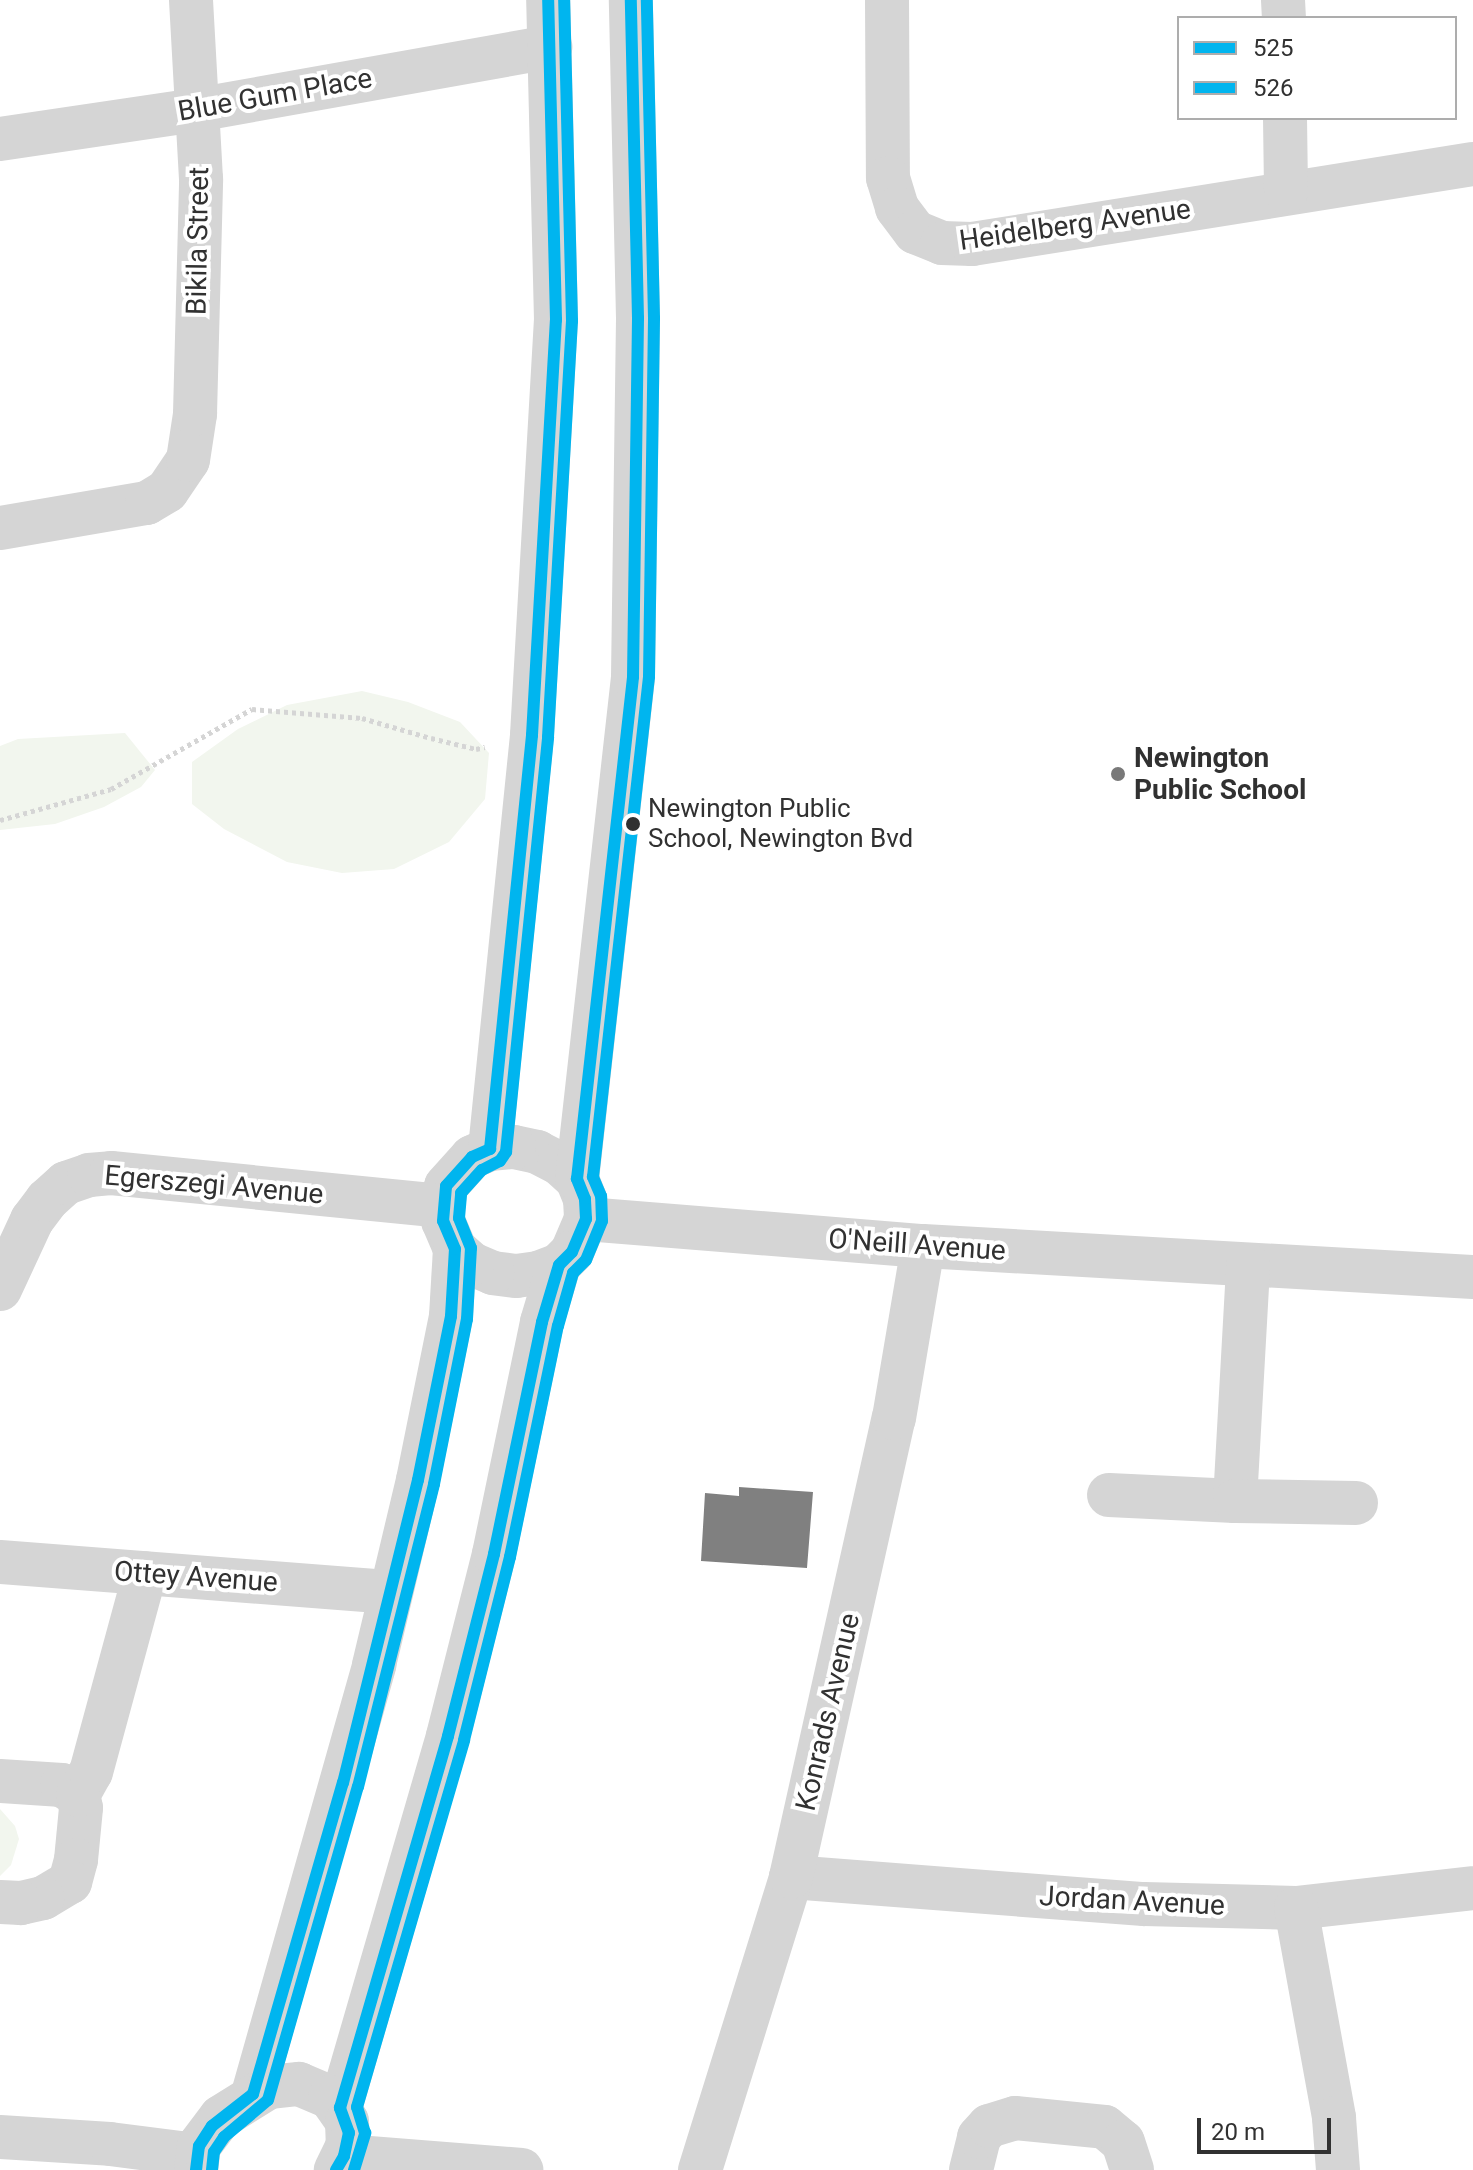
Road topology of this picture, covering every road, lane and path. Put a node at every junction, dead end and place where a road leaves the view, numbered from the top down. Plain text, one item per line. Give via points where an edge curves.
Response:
1 (191, 0) edge
2 (548, 0) edge
3 (631, 0) edge
4 (887, 0) edge
5 (550, 47) junction
6 (196, 110) junction
7 (1285, 120) edge
8 (0, 139) edge
9 (1473, 164) edge
10 (1286, 192) junction
11 (0, 528) edge
12 (532, 735) junction
13 (0, 820) edge
14 (490, 1149) junction
15 (582, 1199) junction
16 (443, 1206) junction
17 (923, 1246) junction
18 (455, 1249) junction
19 (559, 1265) junction
20 (1248, 1265) junction
21 (1473, 1277) edge
22 (0, 1289) edge
23 (1109, 1495) dead end
24 (1235, 1501) junction
25 (1356, 1503) dead end
26 (0, 1562) edge
27 (145, 1573) junction
28 (391, 1592) junction
29 (0, 1781) edge
30 (78, 1795) junction
31 (791, 1877) junction
32 (1473, 1888) edge
33 (0, 1902) edge
34 (1296, 1908) junction
35 (253, 2094) junction
36 (340, 2108) junction
37 (0, 2137) edge
38 (196, 2162) edge
39 (340, 2163) edge
40 (521, 2170) edge
41 (700, 2170) edge
42 (971, 2170) edge
43 (1132, 2170) edge
44 (1338, 2170) edge

1 - 6 street, Bikila Street
2 - 5 street
3 - 15 street via 638,318 633,677
4 - 10 street, Heidelberg Avenue via 888,178 897,208 915,232 942,243 972,244
5 - 6 street, Blue Gum Place
5 - 12 street via 556,320
6 - 8 street, Blue Gum Place
6 - 11 street, Bikila Street via 201,179 195,414 188,460 167,491 147,503
7 - 10 street
9 - 10 street, Heidelberg Avenue
12 - 13 path via 476,749 362,718 252,709 111,789
12 - 14 street
14 - 15 street via 514,1147 559,1163
14 - 16 street via 457,1170 446,1186
15 - 17 street, O'Neill Avenue
15 - 19 street via 572,1252
16 - 18 street via 443,1221
16 - 22 street, Egerszegi Avenue via 89,1175 66,1183 47,1200
17 - 20 street, O'Neill Avenue
17 - 31 street, Konrads Avenue via 894,1418
18 - 19 street via 493,1273 527,1275
18 - 28 street via 451,1316
19 - 36 street via 452,1721
20 - 21 street, O'Neill Avenue
20 - 24 street
23 - 24 street
24 - 25 street
26 - 27 street, Ottey Avenue
27 - 28 street, Ottey Avenue
27 - 30 street via 91,1772
28 - 35 street via 343,1783
29 - 30 street via 62,1785
30 - 33 street via 79,1834 70,1882 43,1898
31 - 34 street, Jordan Avenue via 1144,1904
31 - 41 street, Konrads Avenue
32 - 34 street, Jordan Avenue
34 - 44 street via 1334,2118
35 - 36 street via 299,2084 317,2089
35 - 38 street via 212,2126
36 - 39 street via 349,2133
37 - 38 street via 110,2144
39 - 40 street
42 - 43 street via 979,2137 989,2126 1015,2118 1105,2127 1123,2142

